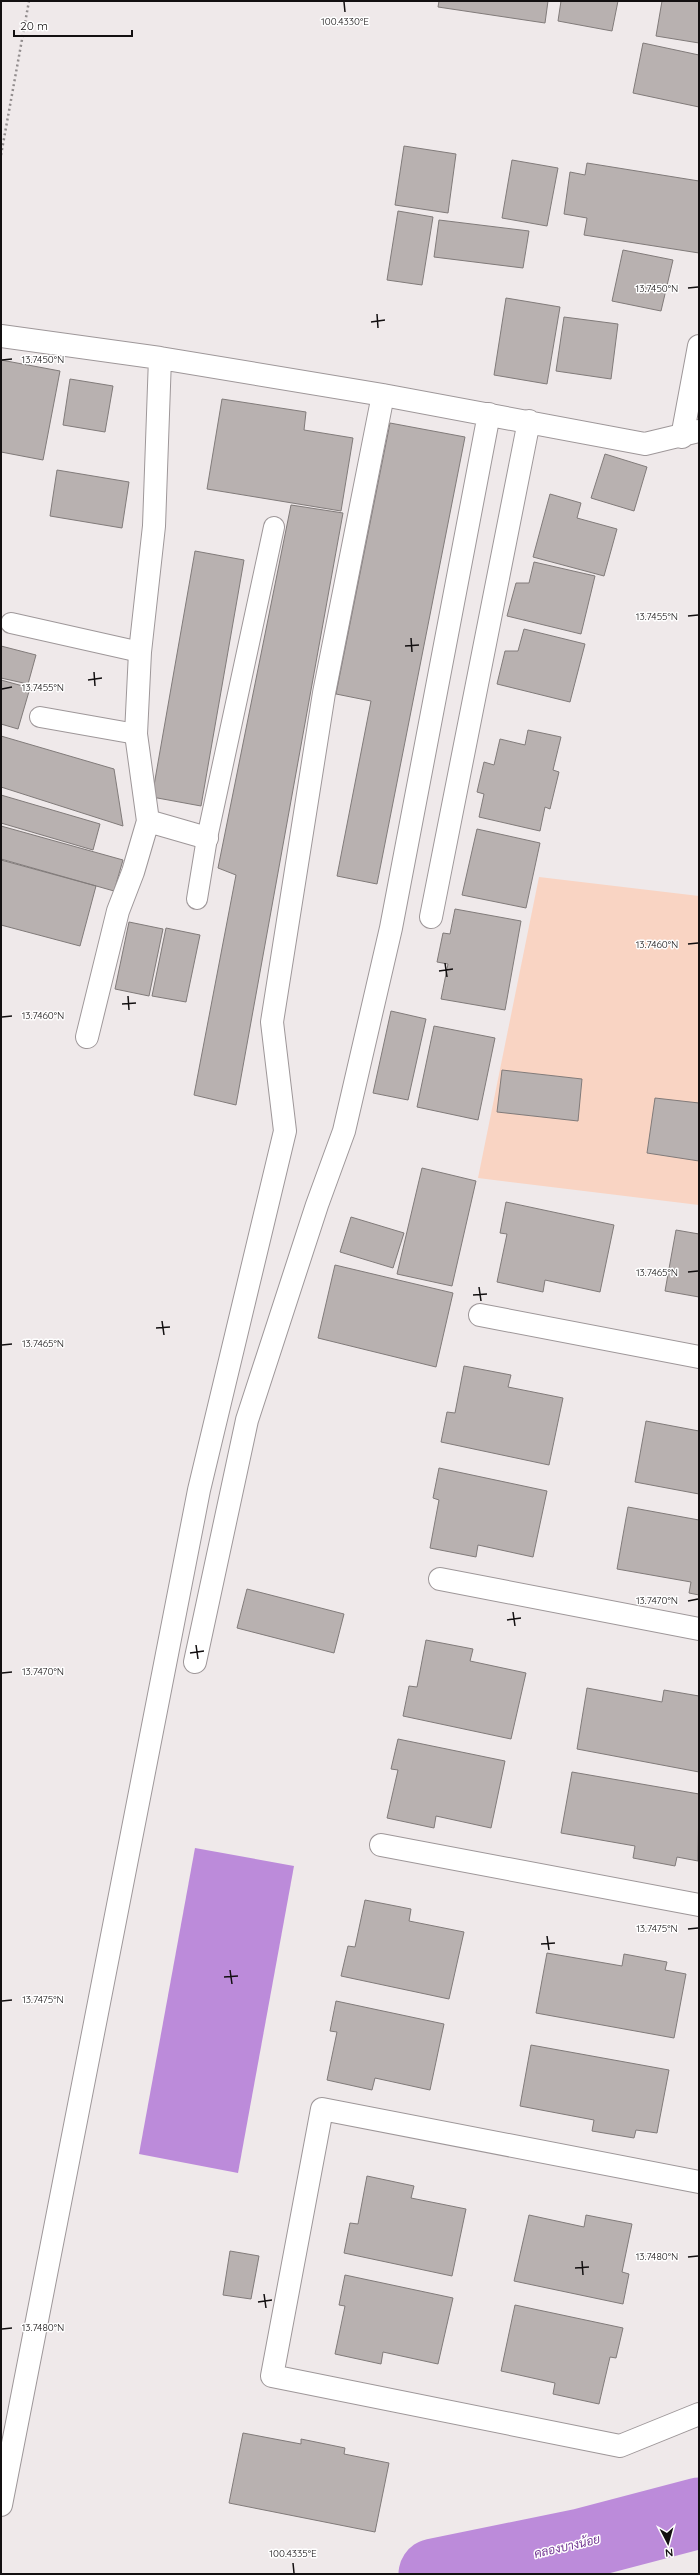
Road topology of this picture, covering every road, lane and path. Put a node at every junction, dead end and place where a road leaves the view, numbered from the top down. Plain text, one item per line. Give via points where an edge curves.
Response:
1 (29, 1) edge
2 (1, 155) edge
3 (1, 336) edge
4 (699, 346) edge
5 (160, 358) junction
6 (383, 395) junction
7 (489, 414) junction
8 (529, 421) junction
9 (690, 434) edge
10 (274, 527) dead end
11 (11, 623) dead end
12 (140, 652) junction
13 (40, 717) dead end
14 (136, 734) junction
15 (148, 821) junction
16 (208, 838) junction
17 (197, 899) dead end
18 (431, 917) dead end
19 (87, 1037) dead end
20 (480, 1315) dead end
21 (699, 1357) edge
22 (440, 1579) dead end
23 (699, 1629) edge
24 (195, 1662) dead end
25 (381, 1845) dead end
26 (699, 1905) edge
27 (699, 2182) edge
28 (699, 2414) edge
29 (1, 2505) edge

1 - 2 path
3 - 5 street
4 - 9 street
5 - 6 street
5 - 12 street via 154,526
6 - 7 street
6 - 29 street via 324,693 272,1022 284,1131 199,1490
7 - 8 street
7 - 24 street via 392,928 344,1132 317,1205 247,1420
8 - 9 street via 644,444
8 - 18 street
10 - 16 lane
11 - 12 lane
12 - 14 street
13 - 14 lane
14 - 15 street
15 - 16 street
15 - 19 street via 118,911
16 - 17 lane
20 - 21 street
22 - 23 street
25 - 26 street
27 - 28 street via 322,2109 272,2376 620,2446

